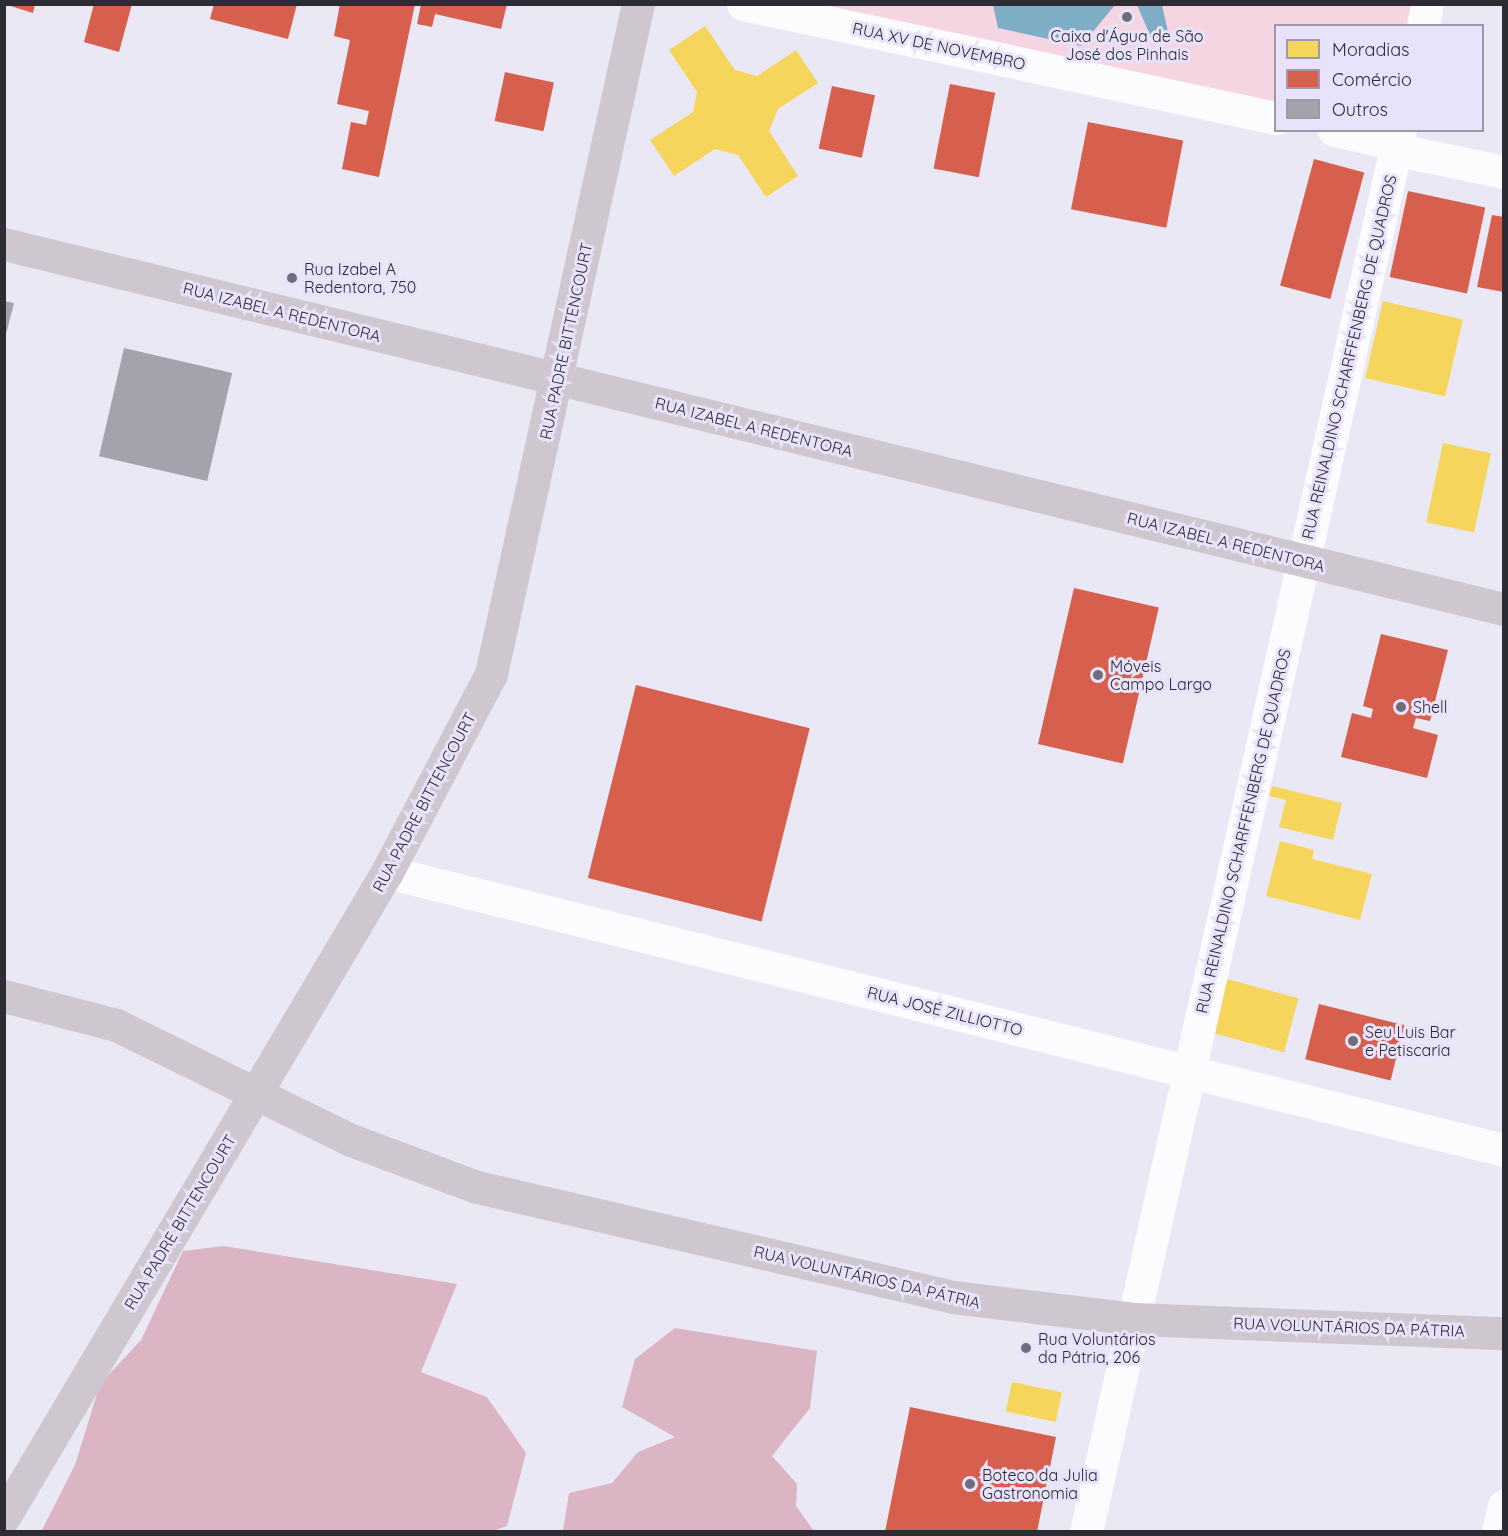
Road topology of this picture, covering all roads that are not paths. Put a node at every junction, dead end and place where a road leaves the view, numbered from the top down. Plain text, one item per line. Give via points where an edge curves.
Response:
1 (638, 4) edge
2 (742, 4) edge
3 (1427, 4) edge
4 (1423, 24) edge
5 (1274, 118) edge
6 (1346, 132) edge
7 (1404, 142) edge
8 (1503, 172) edge
9 (4, 244) edge
10 (558, 379) junction
11 (1304, 560) junction
12 (1503, 609) edge
13 (387, 872) junction
14 (4, 996) edge
15 (1189, 1072) junction
16 (256, 1092) junction
17 (1503, 1150) edge
18 (1134, 1319) junction
19 (1503, 1333) edge
20 (1503, 1506) edge
21 (4, 1517) edge
22 (1086, 1532) edge
23 (1498, 1532) edge

1 - 10 main road, RUA PADRE BITTENCOURT
2 - 5 street, RUA XV DE NOVEMBRO
3 - 4 street
6 - 7 street
7 - 8 street
7 - 11 street, RUA REINALDINO SCHARFFENBERG DE QUADROS
9 - 10 main road, RUA IZABEL A REDENTORA
10 - 11 main road, RUA IZABEL A REDENTORA
10 - 13 main road, RUA PADRE BITTENCOURT via 491,674
11 - 12 main road, RUA IZABEL A REDENTORA
11 - 15 street, RUA REINALDINO SCHARFFENBERG DE QUADROS
13 - 15 street, RUA JOSÉ ZILLIOTTO
13 - 16 main road, RUA PADRE BITTENCOURT
14 - 16 main road, RUA VOLUNTÁRIOS DA PÁTRIA via 116,1025
15 - 17 street, RUA JOSÉ ZILLIOTTO
15 - 18 street, RUA REINALDINO SCHARFFENBERG DE QUADROS
16 - 18 main road, RUA VOLUNTÁRIOS DA PÁTRIA via 351,1140 477,1187 953,1297
16 - 21 main road, RUA PADRE BITTENCOURT
18 - 19 main road, RUA VOLUNTÁRIOS DA PÁTRIA
18 - 22 street, RUA REINALDINO SCHARFFENBERG DE QUADROS
20 - 23 street

